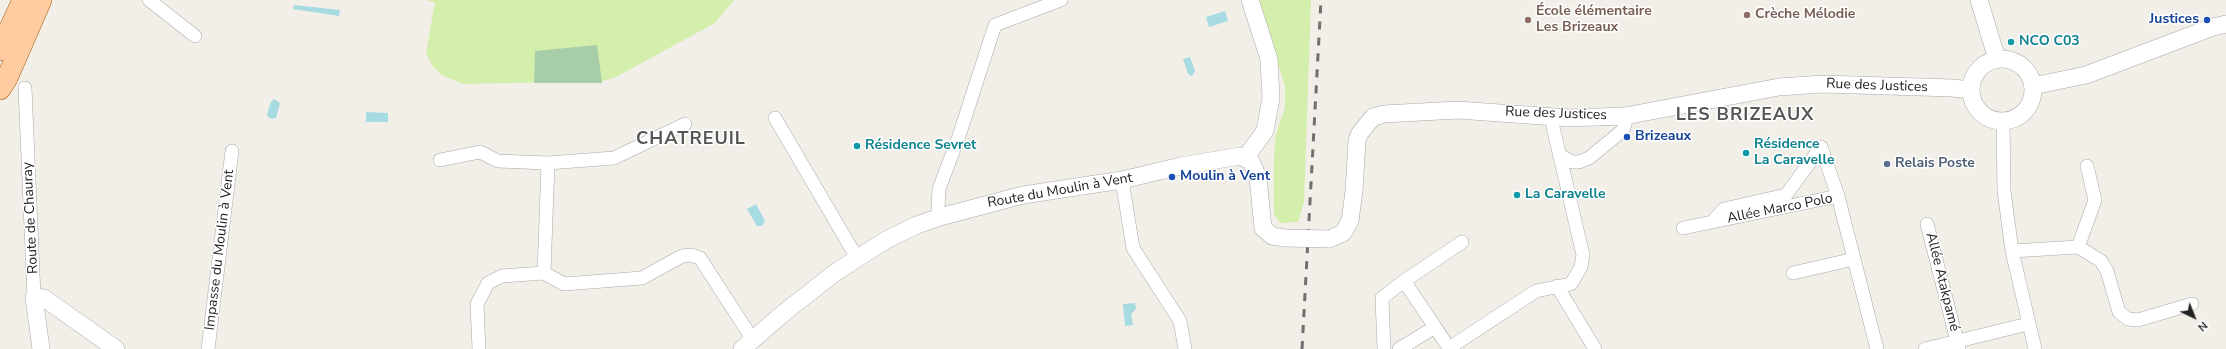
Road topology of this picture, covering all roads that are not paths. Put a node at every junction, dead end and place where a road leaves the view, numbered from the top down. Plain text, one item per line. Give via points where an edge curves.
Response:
1 (23, 0) edge
2 (41, 0) edge
3 (149, 0) edge
4 (1061, 0) edge
5 (1250, 0) edge
6 (1979, 0) edge
7 (2226, 24) edge
8 (195, 36) dead end
9 (0, 50) edge
10 (1997, 59) junction
11 (2033, 86) junction
12 (25, 88) dead end
13 (0, 89) edge
14 (1971, 90) junction
15 (1625, 116) junction
16 (1552, 117) junction
17 (775, 118) dead end
18 (2003, 121) junction
19 (686, 124) dead end
20 (232, 151) dead end
21 (1559, 156) junction
22 (1246, 157) junction
23 (440, 160) dead end
24 (548, 163) junction
25 (2087, 166) dead end
26 (1122, 180) junction
27 (1838, 196) junction
28 (940, 217) junction
29 (1712, 222) junction
30 (1927, 224) dead end
31 (1683, 228) dead end
32 (1462, 242) dead end
33 (2078, 247) junction
34 (2012, 251) junction
35 (857, 258) junction
36 (1854, 259) junction
37 (544, 273) junction
38 (1793, 273) dead end
39 (1404, 282) junction
40 (1557, 286) junction
41 (34, 297) junction
42 (2192, 304) dead end
43 (2028, 324) junction
44 (1435, 327) junction
45 (748, 344) edge
46 (1958, 345) edge
47 (41, 349) edge
48 (116, 349) edge
49 (208, 349) edge
50 (479, 349) edge
51 (1185, 349) edge
52 (1384, 349) edge
53 (1399, 349) edge
54 (1595, 349) edge
55 (1877, 349) edge
56 (1925, 349) edge
57 (2035, 349) edge

1 - 9 main road
2 - 13 main road
3 - 8 street
4 - 28 street via 995,25 939,189
5 - 22 street via 1269,59 1271,98 1265,131
6 - 10 street
7 - 11 street via 2086,75
10 - 11 street via 2017,62 2025,68
10 - 14 street via 1989,62 1976,74
11 - 18 street via 2033,97 2029,106 2022,114
12 - 41 street, Route de Chauray
14 - 15 street, Rue des Justices via 1800,85
14 - 18 street via 1973,100 1984,115
15 - 16 street, Rue des Justices
15 - 21 street via 1622,131 1589,158 1572,162
16 - 21 street
16 - 22 street, Rue des Justices, bridge via 1458,110 1384,114 1373,117 1357,140 1350,221 1343,233 1330,239 1272,236 1263,228 1258,178 1254,166
17 - 35 street
18 - 34 street via 2004,190
19 - 24 street via 614,158
20 - 49 street, Impasse du Moulin à Vent
21 - 40 street via 1583,255 1582,267 1571,284
22 - 26 street, Route du Moulin à Vent via 1234,156 1212,160
23 - 24 street via 480,152 498,161
24 - 37 street
25 - 33 street via 2095,200
26 - 28 street, Route du Moulin à Vent via 1022,195
26 - 51 street via 1133,248 1180,321
27 - 29 street, Allée Marco Polo
27 - 29 street via 1821,147 1786,195 1724,209
27 - 36 street, Allée Marco Polo
28 - 35 street, Route du Moulin à Vent via 886,240
29 - 31 street, Allée Marco Polo
30 - 46 street, Allée Atakpamé
32 - 39 street
33 - 34 street
33 - 42 street via 2101,261 2107,271 2119,312 2128,319 2138,320
34 - 43 street
35 - 45 street, Route du Moulin à Vent
36 - 38 street
36 - 55 street, Allée Marco Polo
37 - 45 street via 564,284 642,278 682,256 700,258
37 - 50 street via 502,276 488,283 477,304
39 - 44 street
39 - 52 street via 1382,298
40 - 44 street via 1536,291 1449,348
40 - 54 street
41 - 47 street, Route de Chauray
41 - 48 street via 44,298
43 - 46 street
43 - 57 street
44 - 53 street
46 - 56 street

